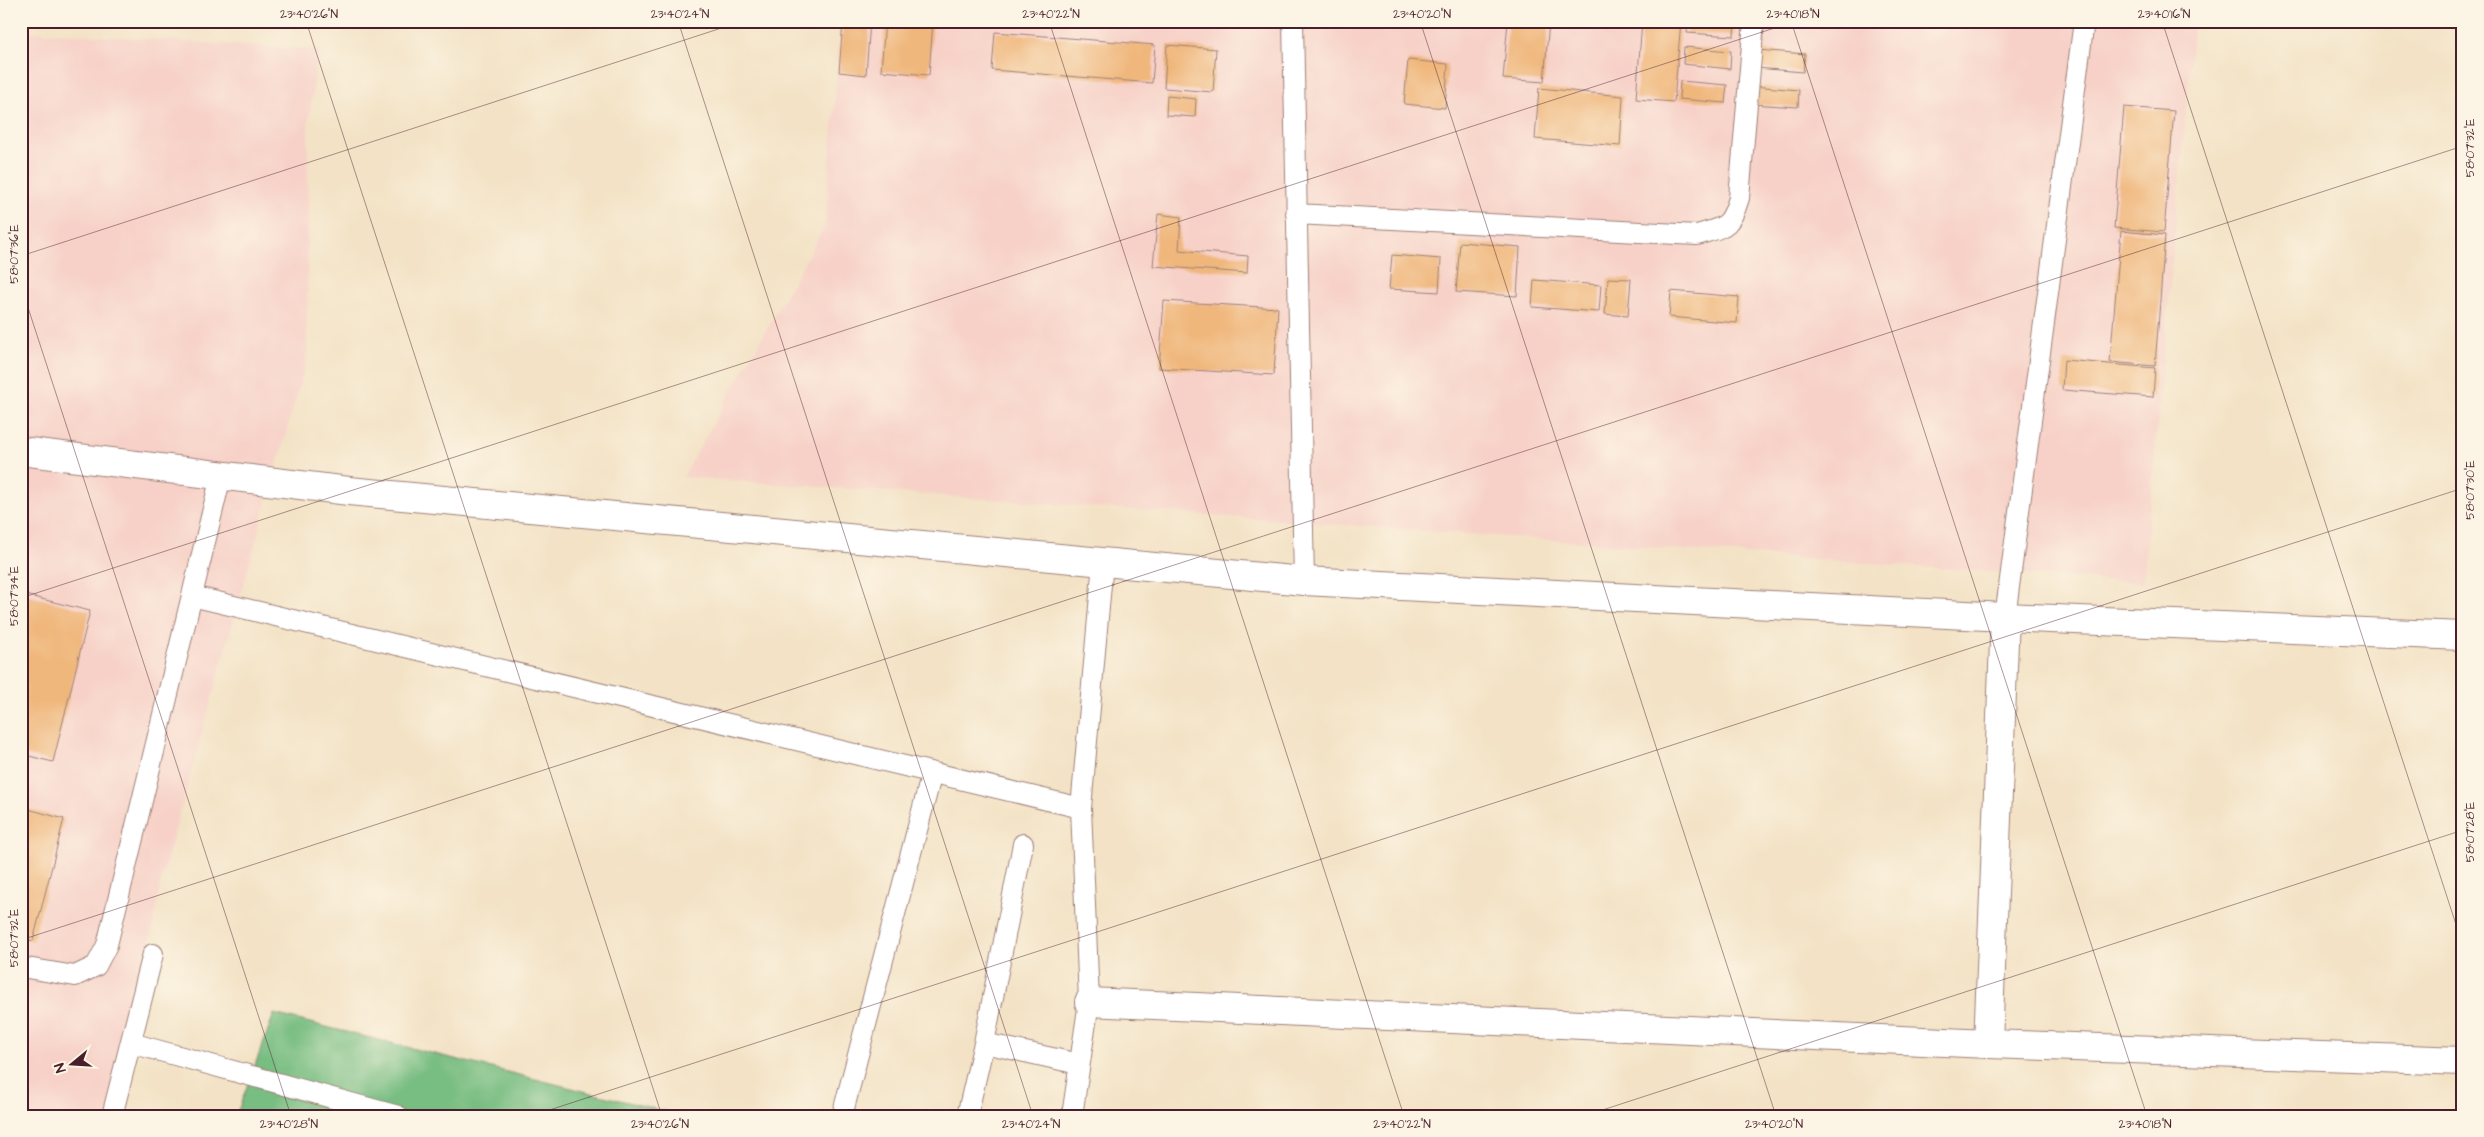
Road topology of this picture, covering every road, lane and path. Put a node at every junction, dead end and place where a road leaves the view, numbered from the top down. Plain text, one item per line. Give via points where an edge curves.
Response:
1 (1293, 21) edge
2 (1754, 21) edge
3 (2084, 21) edge
4 (1296, 214) junction
5 (21, 451) edge
6 (221, 476) junction
7 (1103, 562) junction
8 (1304, 581) junction
9 (192, 596) junction
10 (2004, 617) junction
11 (2463, 636) edge
12 (932, 773) junction
13 (1081, 808) junction
14 (1023, 844) dead end
15 (153, 954) dead end
16 (21, 967) edge
17 (1089, 1002) junction
18 (131, 1043) junction
19 (984, 1043) junction
20 (1988, 1044) junction
21 (2463, 1062) edge
22 (1080, 1064) junction
23 (112, 1116) edge
24 (398, 1116) edge
25 (842, 1116) edge
26 (967, 1116) edge
27 (1072, 1116) edge

1 - 4 lane
2 - 4 lane via 1739,198 1732,220 1721,227 1697,235
3 - 10 lane
4 - 8 lane
5 - 6 street
6 - 7 street via 359,492
6 - 9 lane
7 - 8 street
7 - 13 lane
8 - 10 street
9 - 12 lane
9 - 16 lane via 107,945 96,966 75,976
10 - 11 street
10 - 20 street
12 - 13 lane
12 - 25 lane
13 - 17 lane
14 - 19 lane
15 - 18 lane
17 - 20 street
17 - 22 lane
18 - 23 lane
18 - 24 lane
19 - 22 lane
19 - 26 lane
20 - 21 street
22 - 27 lane

